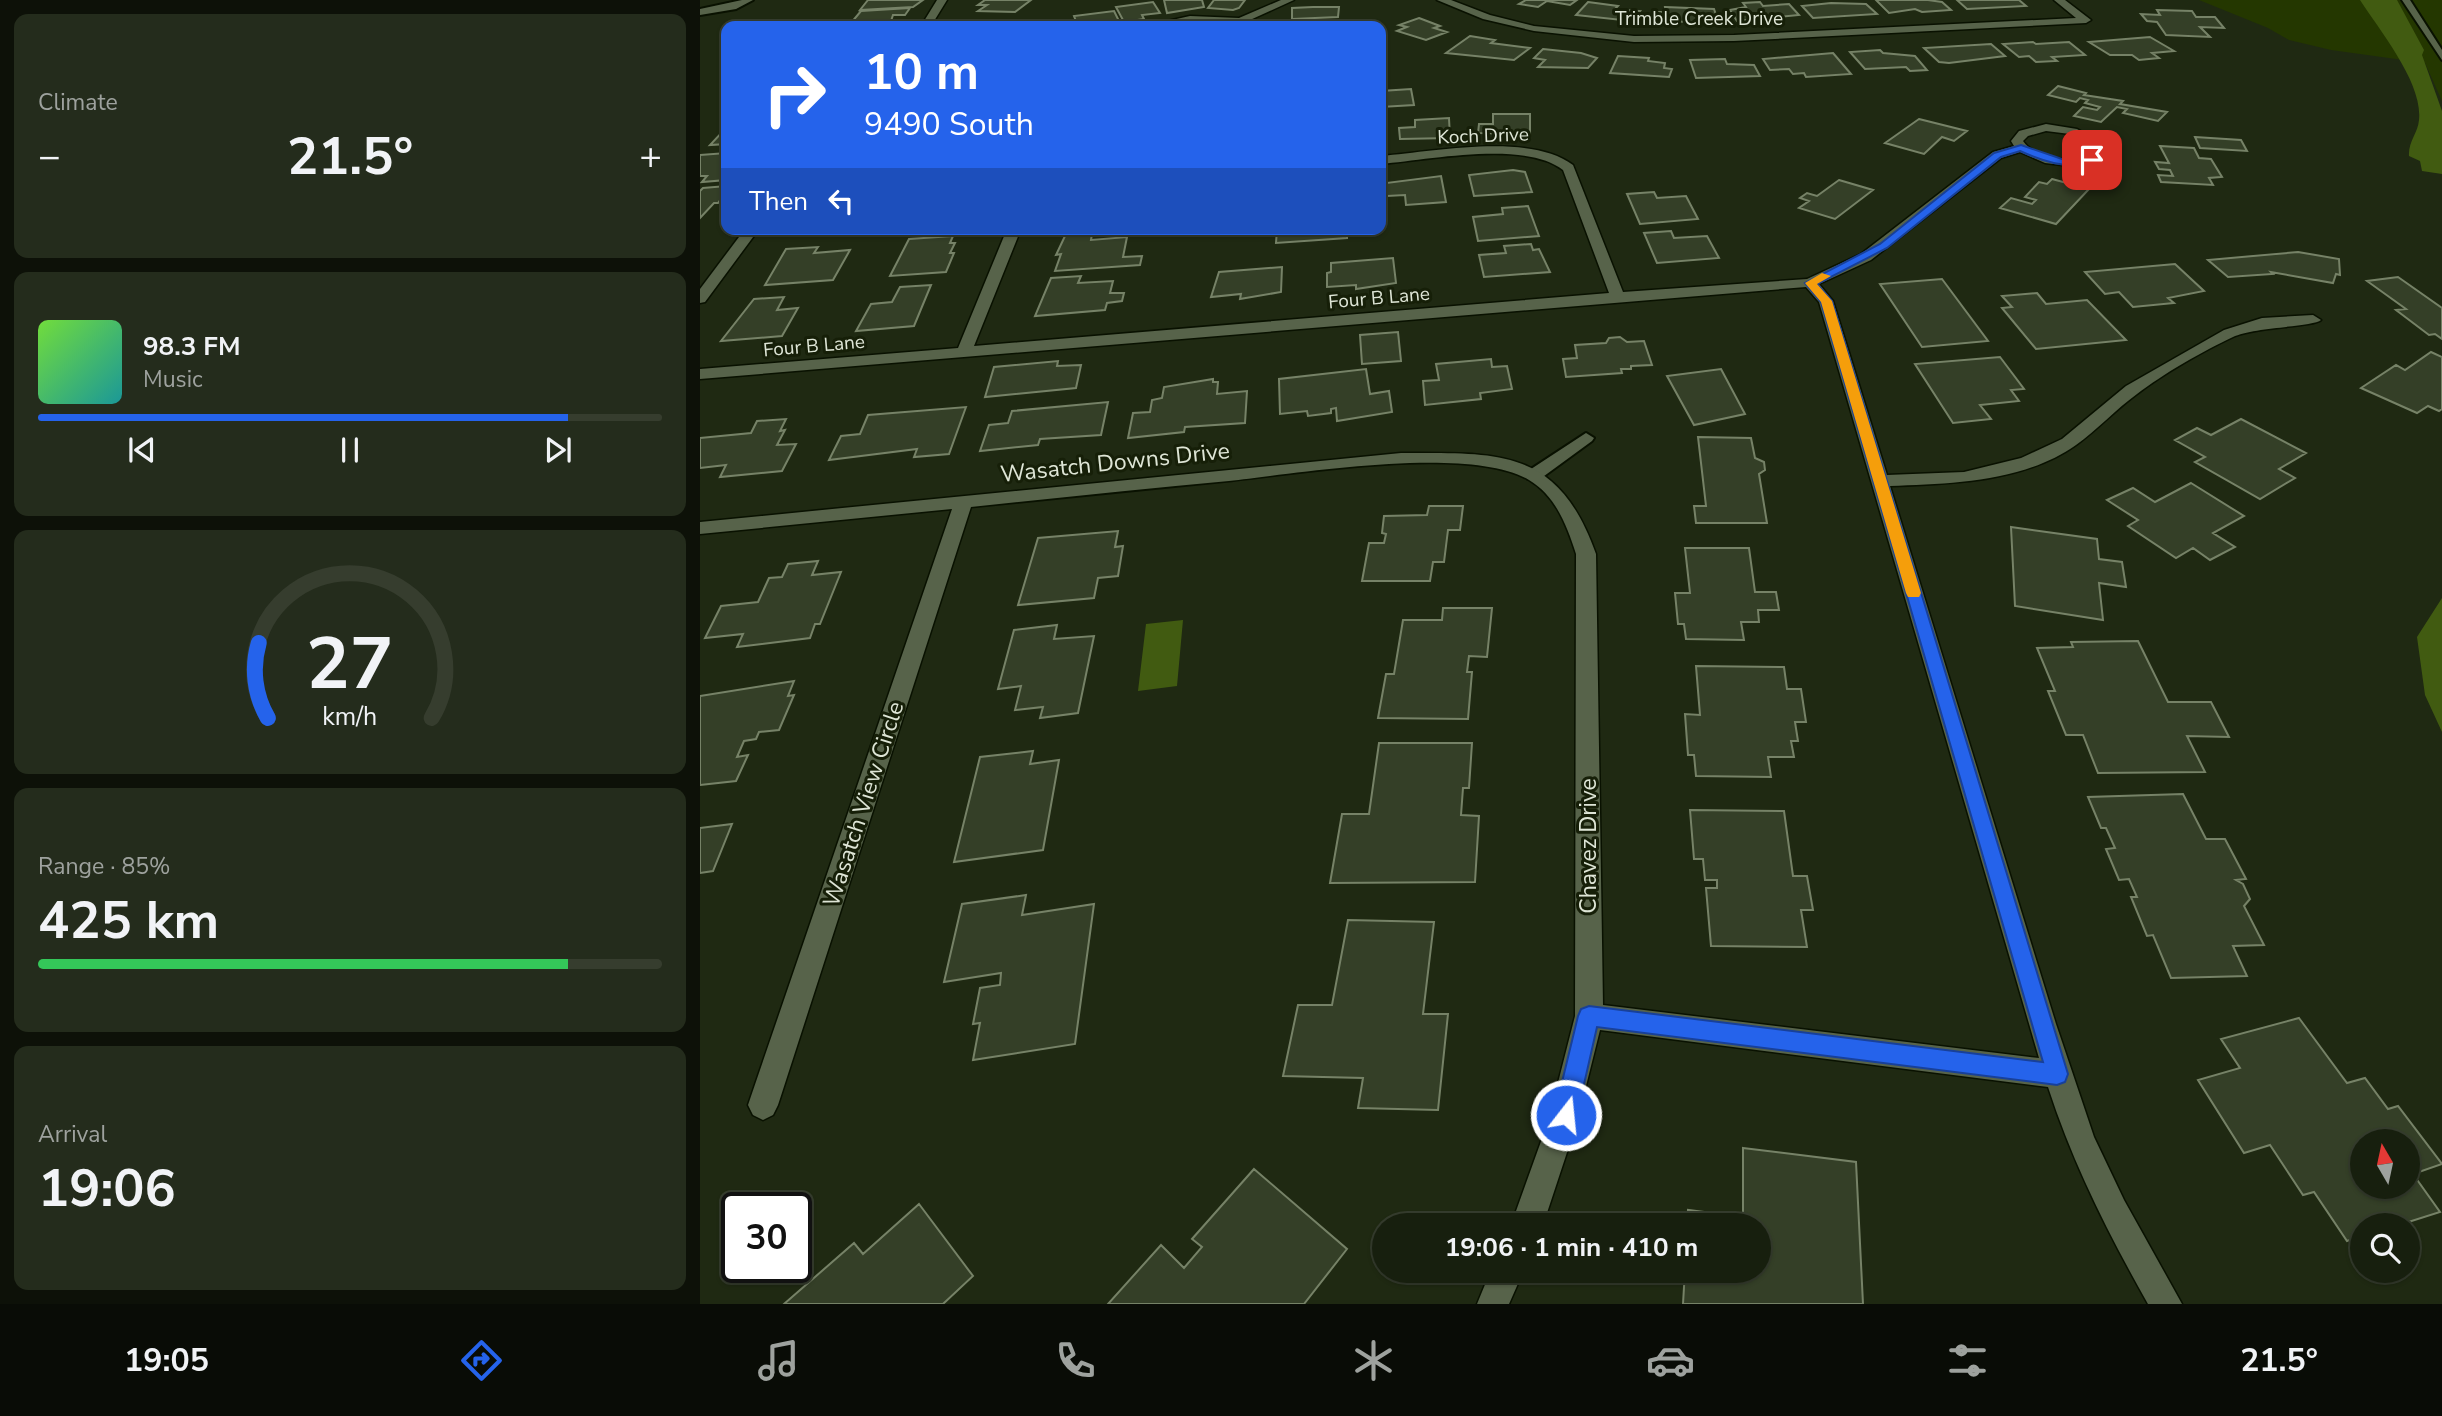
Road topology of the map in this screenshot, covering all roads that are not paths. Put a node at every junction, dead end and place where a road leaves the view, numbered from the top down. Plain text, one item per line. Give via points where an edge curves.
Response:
1 (749, 0) edge
2 (942, 0) edge
3 (1289, 0) edge
4 (1443, 0) edge
5 (2059, 0) edge
6 (2406, 0) edge
7 (700, 12) edge
8 (1240, 20) junction
9 (929, 21) edge
10 (1179, 21) edge
11 (1243, 21) edge
12 (2442, 57) edge
13 (2021, 148) junction
14 (1386, 160) edge
15 (748, 235) edge
16 (1012, 235) edge
17 (1810, 283) junction
18 (1618, 296) junction
19 (700, 299) edge
20 (2313, 320) dead end
21 (964, 352) junction
22 (700, 374) edge
23 (1586, 438) dead end
24 (1534, 475) junction
25 (1880, 481) junction
26 (963, 502) junction
27 (700, 528) edge
28 (1589, 1016) junction
29 (2057, 1074) junction
30 (763, 1105) dead end
31 (1532, 1213) edge
32 (1502, 1283) edge
33 (1493, 1304) edge
34 (2166, 1304) edge

1 - 7 lane via 733,8
2 - 9 street
3 - 8 street
4 - 5 street, Trimble Creek Drive via 1529,25 1658,39 2086,20
6 - 12 lane
8 - 10 street
8 - 11 street
13 - 13 street, Four B Lane via 2020,135 2050,129 2088,136 2103,149 2092,160 2079,162 2045,159
13 - 17 street, Four B Lane via 1997,155 1883,246
14 - 18 street, Koch Drive via 1525,151 1558,158 1569,168
15 - 19 street
16 - 21 street
17 - 18 street, Four B Lane
17 - 25 street via 1826,301
18 - 21 street, Four B Lane
20 - 25 street via 2262,323 2229,333 2132,389 2068,443 2027,462 1964,478
21 - 22 street, Four B Lane
23 - 24 lane
24 - 26 street, Wasatch Downs Drive via 1470,461 1401,458
24 - 28 street, Chavez Drive via 1576,522 1586,554
25 - 29 street
26 - 27 street, Wasatch Downs Drive
26 - 30 street, Wasatch View Circle
28 - 29 street
28 - 31 street, Chavez Drive via 1573,1090
29 - 34 street via 2108,1200
32 - 33 street

